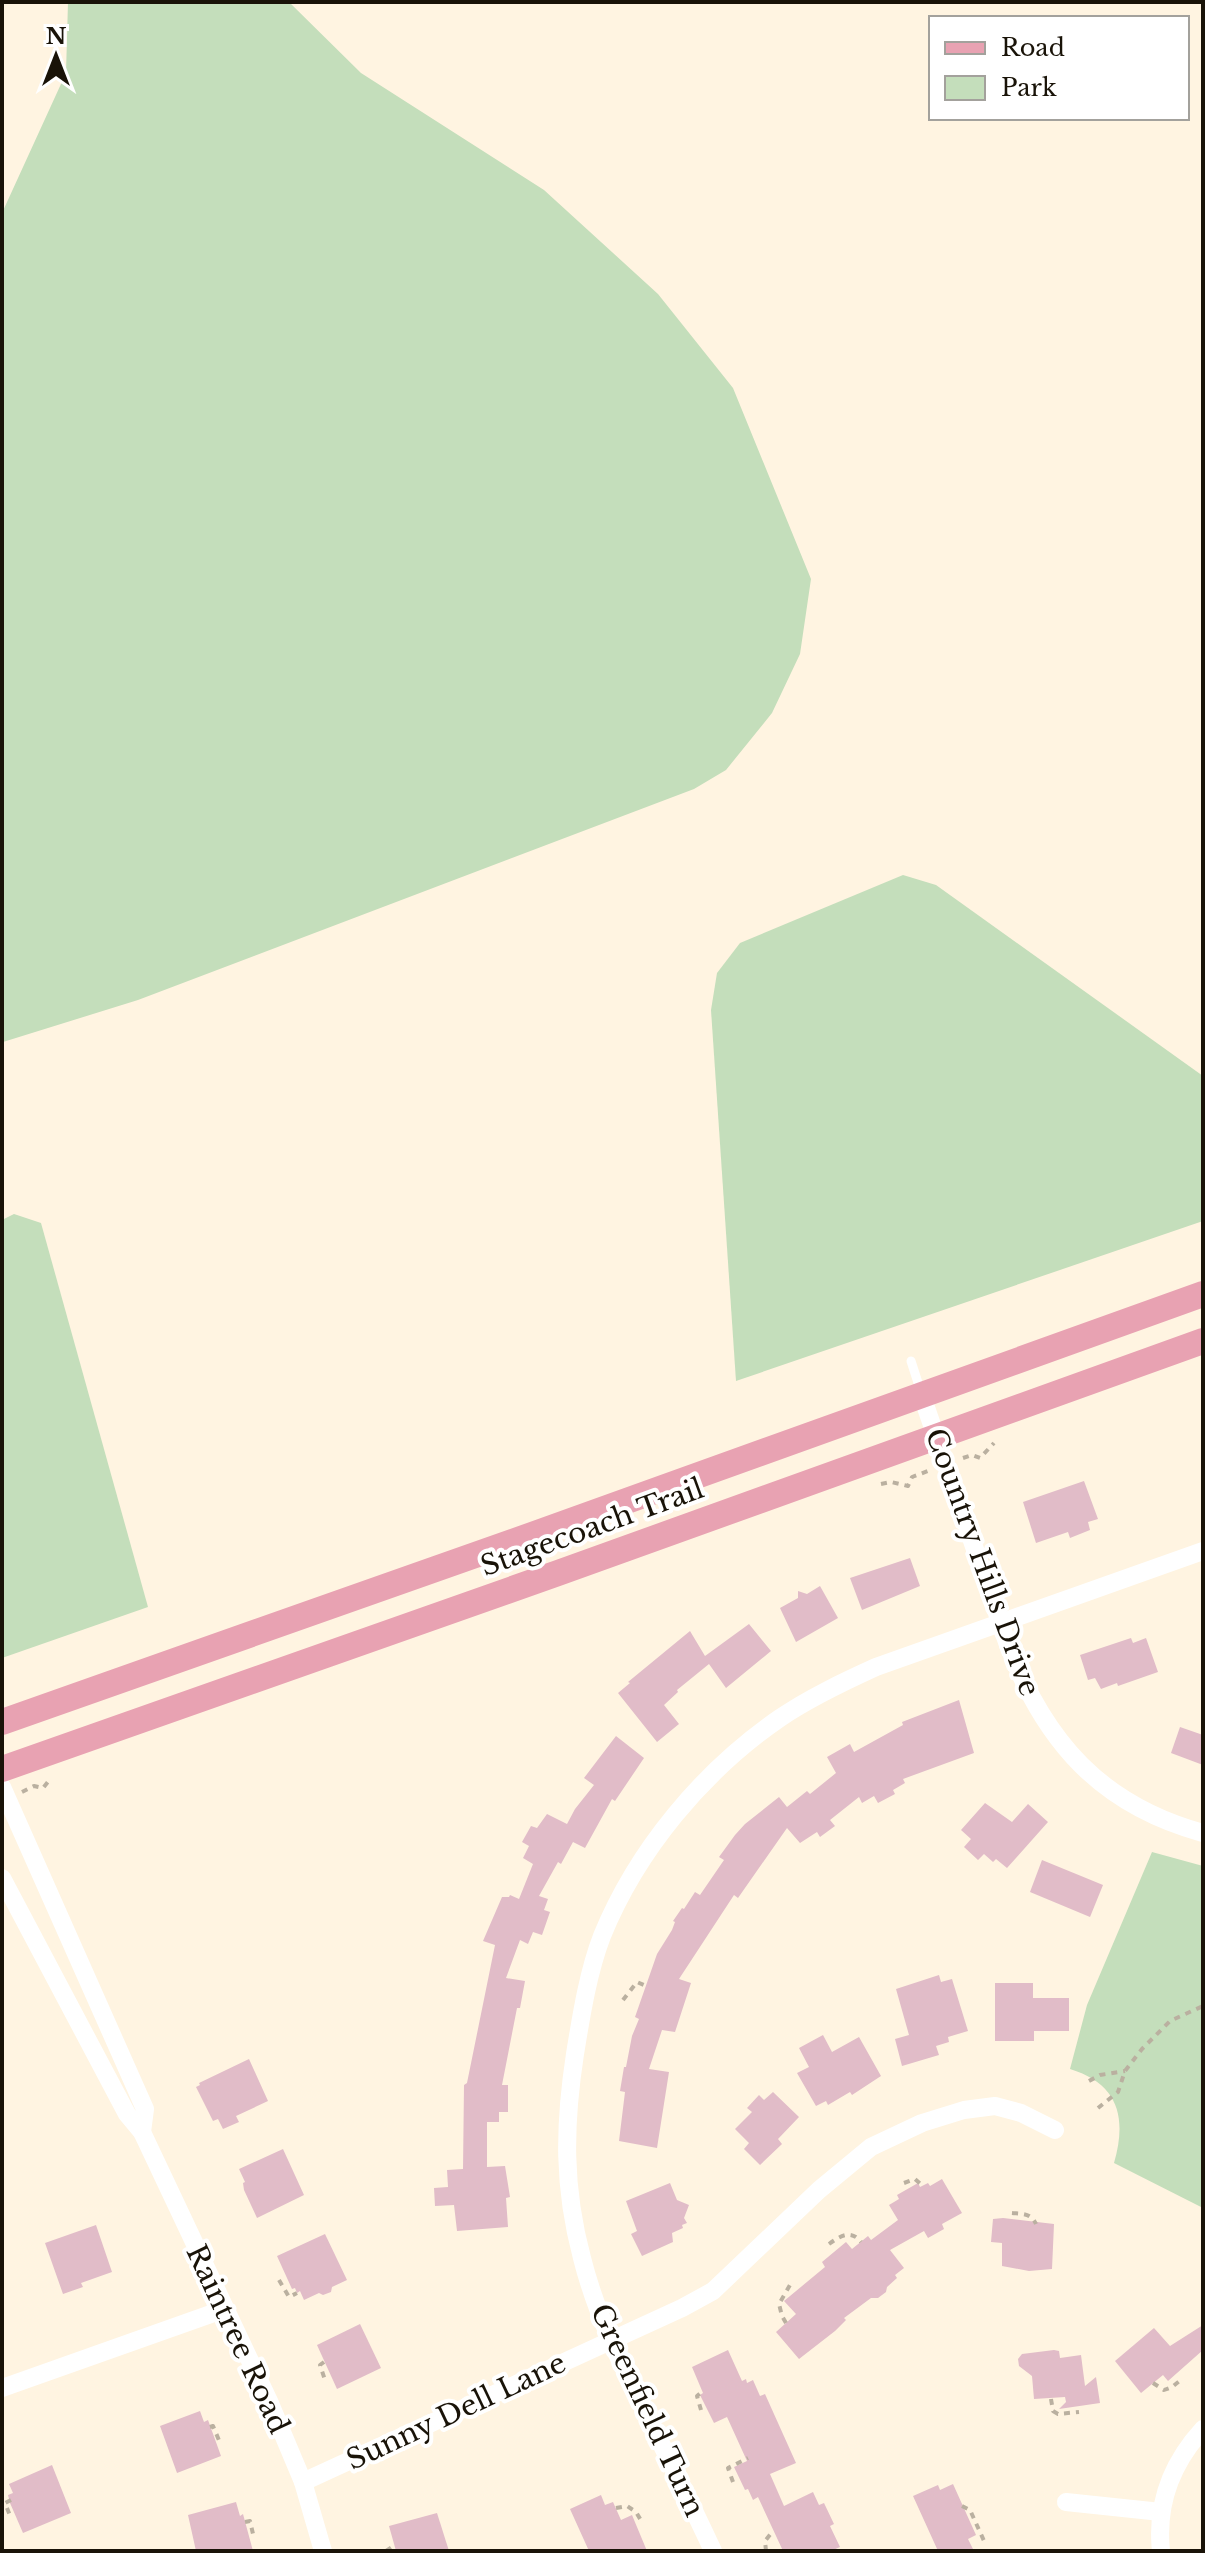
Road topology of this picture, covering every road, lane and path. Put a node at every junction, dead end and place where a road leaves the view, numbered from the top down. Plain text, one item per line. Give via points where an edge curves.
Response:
1 (1203, 1294) edge
2 (1203, 1341) edge
3 (911, 1361) dead end
4 (922, 1396) junction
5 (936, 1438) junction
6 (984, 1454) dead end
7 (972, 1455) dead end
8 (912, 1477) dead end
9 (904, 1484) dead end
10 (1203, 1551) edge
11 (1001, 1623) junction
12 (2, 1722) edge
13 (2, 1769) edge
14 (46, 1783) dead end
15 (34, 1786) dead end
16 (2, 1787) edge
17 (1203, 1833) edge
18 (2, 1878) edge
19 (646, 1986) dead end
20 (623, 2000) dead end
21 (1203, 2006) edge
22 (1125, 2071) junction
23 (1089, 2081) dead end
24 (1098, 2108) dead end
25 (1055, 2130) dead end
26 (142, 2132) junction
27 (904, 2183) dead end
28 (923, 2186) dead end
29 (1012, 2213) dead end
30 (1036, 2224) dead end
31 (861, 2242) dead end
32 (829, 2244) dead end
33 (279, 2280) dead end
34 (790, 2285) dead end
35 (297, 2293) dead end
36 (225, 2309) junction
37 (786, 2323) dead end
38 (609, 2340) junction
39 (324, 2362) dead end
40 (1182, 2379) dead end
41 (325, 2380) dead end
42 (1153, 2383) dead end
43 (2, 2388) edge
44 (703, 2391) dead end
45 (1051, 2399) dead end
46 (701, 2410) dead end
47 (1079, 2412) dead end
48 (210, 2427) dead end
49 (1203, 2429) edge
50 (221, 2445) dead end
51 (748, 2458) dead end
52 (303, 2482) junction
53 (733, 2482) dead end
54 (11, 2500) dead end
55 (1066, 2502) dead end
56 (962, 2506) dead end
57 (616, 2508) dead end
58 (1161, 2512) junction
59 (11, 2518) dead end
60 (245, 2522) dead end
61 (642, 2522) dead end
62 (773, 2531) dead end
63 (253, 2534) dead end
64 (985, 2543) dead end
65 (392, 2547) dead end
66 (323, 2551) edge
67 (386, 2551) edge
68 (713, 2551) edge
69 (766, 2551) edge
70 (1161, 2551) edge

1 - 4 main road, Stagecoach Trail
2 - 5 main road, Stagecoach Trail
3 - 4 lane
4 - 5 street, Country Hills Drive
4 - 12 main road, Stagecoach Trail
5 - 11 street, Country Hills Drive
5 - 13 main road, Stagecoach Trail
6 - 7 path
8 - 9 path via 908,1486
10 - 11 street, Greenfield Turn
11 - 17 street, Country Hills Drive via 1031,1699 1072,1757 1135,1806
11 - 38 street, Greenfield Turn via 876,1667 781,1717 693,1793 617,1902 580,2021 567,2107 567,2180 582,2259
14 - 15 path via 43,1788
16 - 26 street, Raintree Road via 145,2109
18 - 26 street, Raintree Road via 127,2114
19 - 20 path via 637,1982
21 - 22 path via 1170,2021
22 - 23 path
22 - 24 path via 1118,2092
25 - 38 street, Sunny Dell Lane via 995,2106 964,2110 908,2129 846,2165 713,2291
26 - 36 street, Raintree Road
27 - 28 path via 915,2179
29 - 30 path via 1027,2214
31 - 32 path via 848,2235
33 - 35 path via 289,2297
34 - 37 path via 779,2304
36 - 43 street
36 - 52 street, Raintree Road
38 - 52 street, Sunny Dell Lane
38 - 68 street, Greenfield Turn
39 - 41 path via 320,2369
40 - 42 path via 1164,2390
44 - 46 path via 697,2396
45 - 47 path via 1058,2414
48 - 50 path
49 - 58 street via 1176,2463
51 - 53 path via 728,2468
52 - 66 street, Raintree Road
54 - 59 path via 5,2503
55 - 58 street
56 - 64 path via 970,2510
57 - 61 path via 627,2506
58 - 70 street
60 - 63 path via 250,2521
62 - 69 path via 765,2541
65 - 67 path

